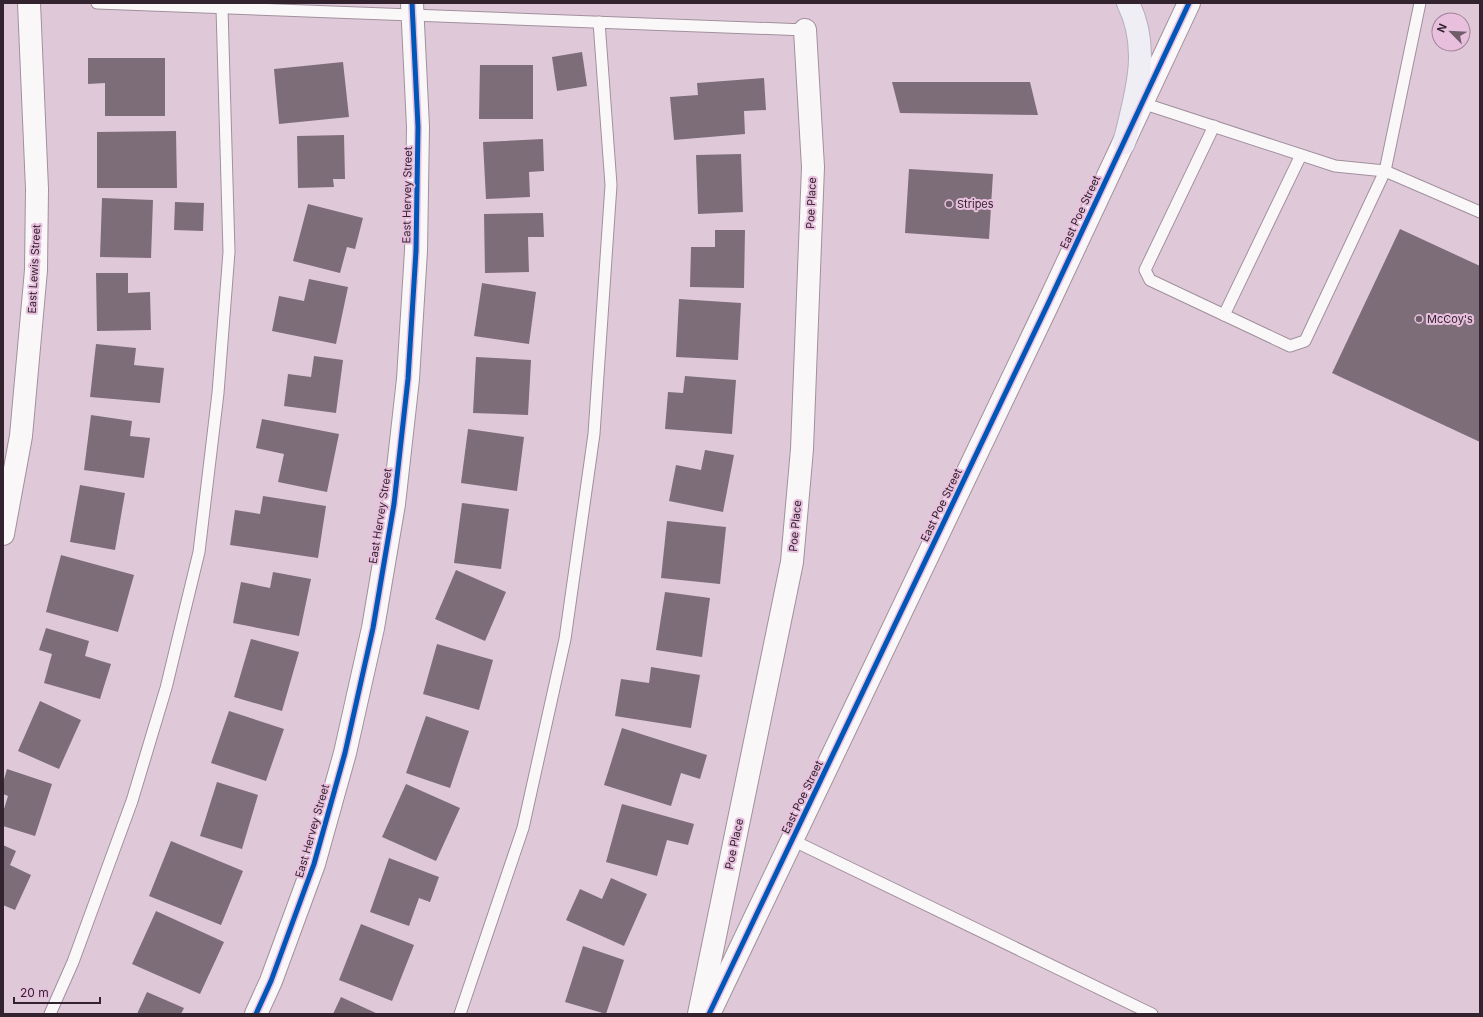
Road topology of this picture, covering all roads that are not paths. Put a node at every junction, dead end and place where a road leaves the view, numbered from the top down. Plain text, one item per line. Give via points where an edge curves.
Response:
1 (29, 3) edge
2 (97, 3) edge
3 (1128, 3) edge
4 (1189, 3) edge
5 (1420, 3) edge
6 (222, 8) junction
7 (412, 9) edge
8 (599, 22) junction
9 (805, 30) joint
10 (1142, 103) junction
11 (1214, 126) junction
12 (1124, 142) junction
13 (1301, 155) junction
14 (1385, 171) junction
15 (1480, 212) edge
16 (1224, 315) junction
17 (3, 534) edge
18 (792, 840) junction
19 (50, 1014) edge
20 (256, 1014) edge
21 (460, 1014) edge
22 (699, 1014) edge
23 (709, 1014) edge
24 (1152, 1014) edge

1 - 17 street, East Lewis Street via 37,189 36,270 21,436
2 - 6 lane
3 - 12 main road via 1135,16 1141,59 1138,85
4 - 10 street, East Poe Street
5 - 14 lane
6 - 7 lane
6 - 19 lane via 229,252 218,393 199,552 166,688 132,801 73,962
7 - 8 lane
7 - 20 street, East Hervey Street via 418,127 416,251 408,380 394,504 373,628 314,864 271,981
8 - 9 lane
8 - 21 lane via 611,185 594,434 565,639 523,828
9 - 22 street, Poe Place via 813,167 802,449 792,562
10 - 11 lane
10 - 12 street, East Poe Street
11 - 13 lane
11 - 16 lane via 1145,270 1150,280
12 - 18 street, East Poe Street
13 - 14 lane via 1335,166
13 - 16 lane
14 - 15 lane
14 - 16 lane via 1305,341 1290,346
18 - 23 street, East Poe Street
18 - 24 lane

